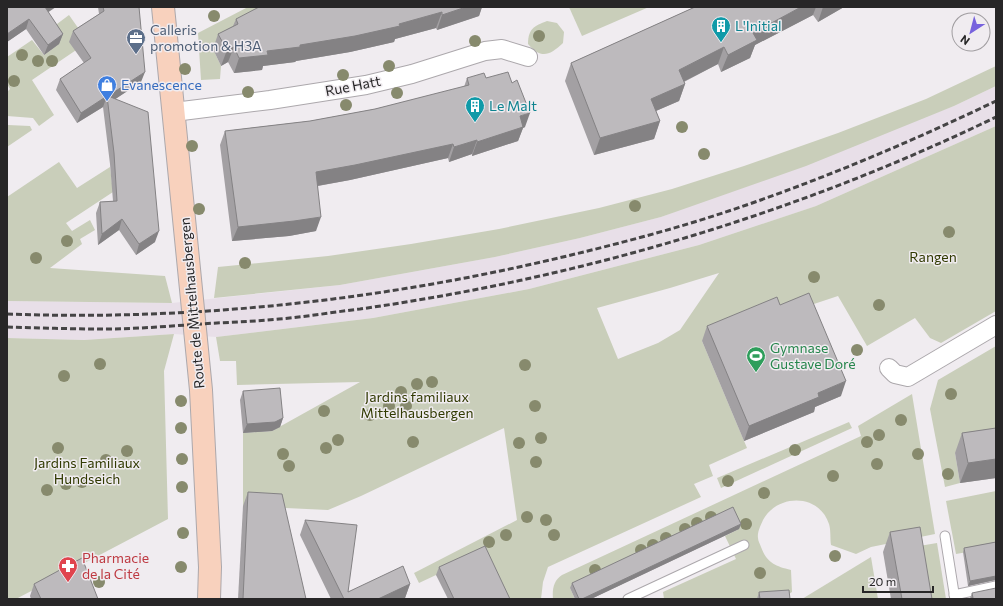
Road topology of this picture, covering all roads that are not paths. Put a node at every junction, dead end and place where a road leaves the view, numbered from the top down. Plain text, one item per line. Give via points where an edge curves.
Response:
1 (163, 7) edge
2 (528, 57) dead end
3 (174, 112) junction
4 (996, 325) edge
5 (889, 368) dead end
6 (945, 536) dead end
7 (744, 544) dead end
8 (996, 586) edge
9 (954, 597) edge
10 (209, 599) edge
11 (628, 599) edge

1 - 3 main road, Route de Mittelhausbergen
2 - 3 street, Rue Hatt via 502,49 486,51 366,85
3 - 10 main road, Route de Mittelhausbergen via 201,390 210,567
4 - 5 street via 908,377 895,374
6 - 9 lane
7 - 11 lane
8 - 9 lane

